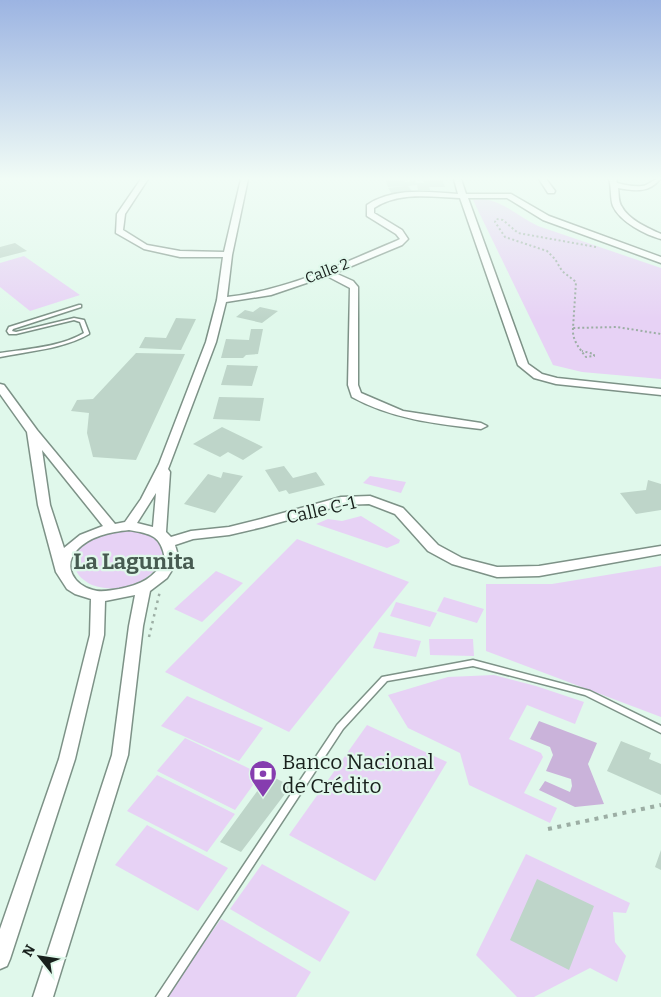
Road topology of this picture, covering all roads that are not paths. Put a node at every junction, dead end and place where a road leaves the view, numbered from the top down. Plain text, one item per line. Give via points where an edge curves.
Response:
1 (120, 226) edge
2 (234, 226) edge
3 (389, 226) edge
4 (473, 226) edge
5 (567, 226) edge
6 (639, 226) edge
7 (661, 238) edge
8 (228, 254) junction
9 (661, 260) edge
10 (326, 272) junction
11 (222, 300) junction
12 (80, 306) dead end
13 (0, 355) edge
14 (0, 386) edge
15 (661, 392) edge
16 (481, 426) dead end
17 (32, 432) junction
18 (165, 464) junction
19 (129, 526) junction
20 (112, 528) junction
21 (163, 539) junction
22 (661, 550) edge
23 (62, 564) junction
24 (142, 590) junction
25 (98, 597) junction
26 (661, 730) edge
27 (0, 959) edge
28 (43, 997) edge
29 (161, 997) edge

1 - 8 street via 119,232 144,247 180,254
2 - 8 street
3 - 10 street, Calle 2 via 404,239
4 - 15 street via 523,365 538,376 556,381
5 - 9 street
6 - 7 street
8 - 11 street
10 - 11 street, Calle 2 via 260,296
10 - 16 street via 354,287 353,385 356,396 373,406
11 - 18 street via 211,342
12 - 13 lane via 9,331 16,333 74,319 82,321 87,333 83,336
14 - 17 street
17 - 20 street
17 - 23 street via 44,505
18 - 19 street
18 - 21 street
19 - 20 street
19 - 21 street via 145,528
20 - 23 street via 89,535 71,548
21 - 22 street, Calle C-1 via 229,531 341,501 370,500 399,511 433,548 457,561 497,572 539,571
21 - 24 street via 172,559 163,576
23 - 25 street via 64,576 71,586
24 - 25 street
24 - 28 street via 120,755
25 - 27 street via 97,635 68,759
26 - 29 lane via 587,692 473,663 385,678 340,727

